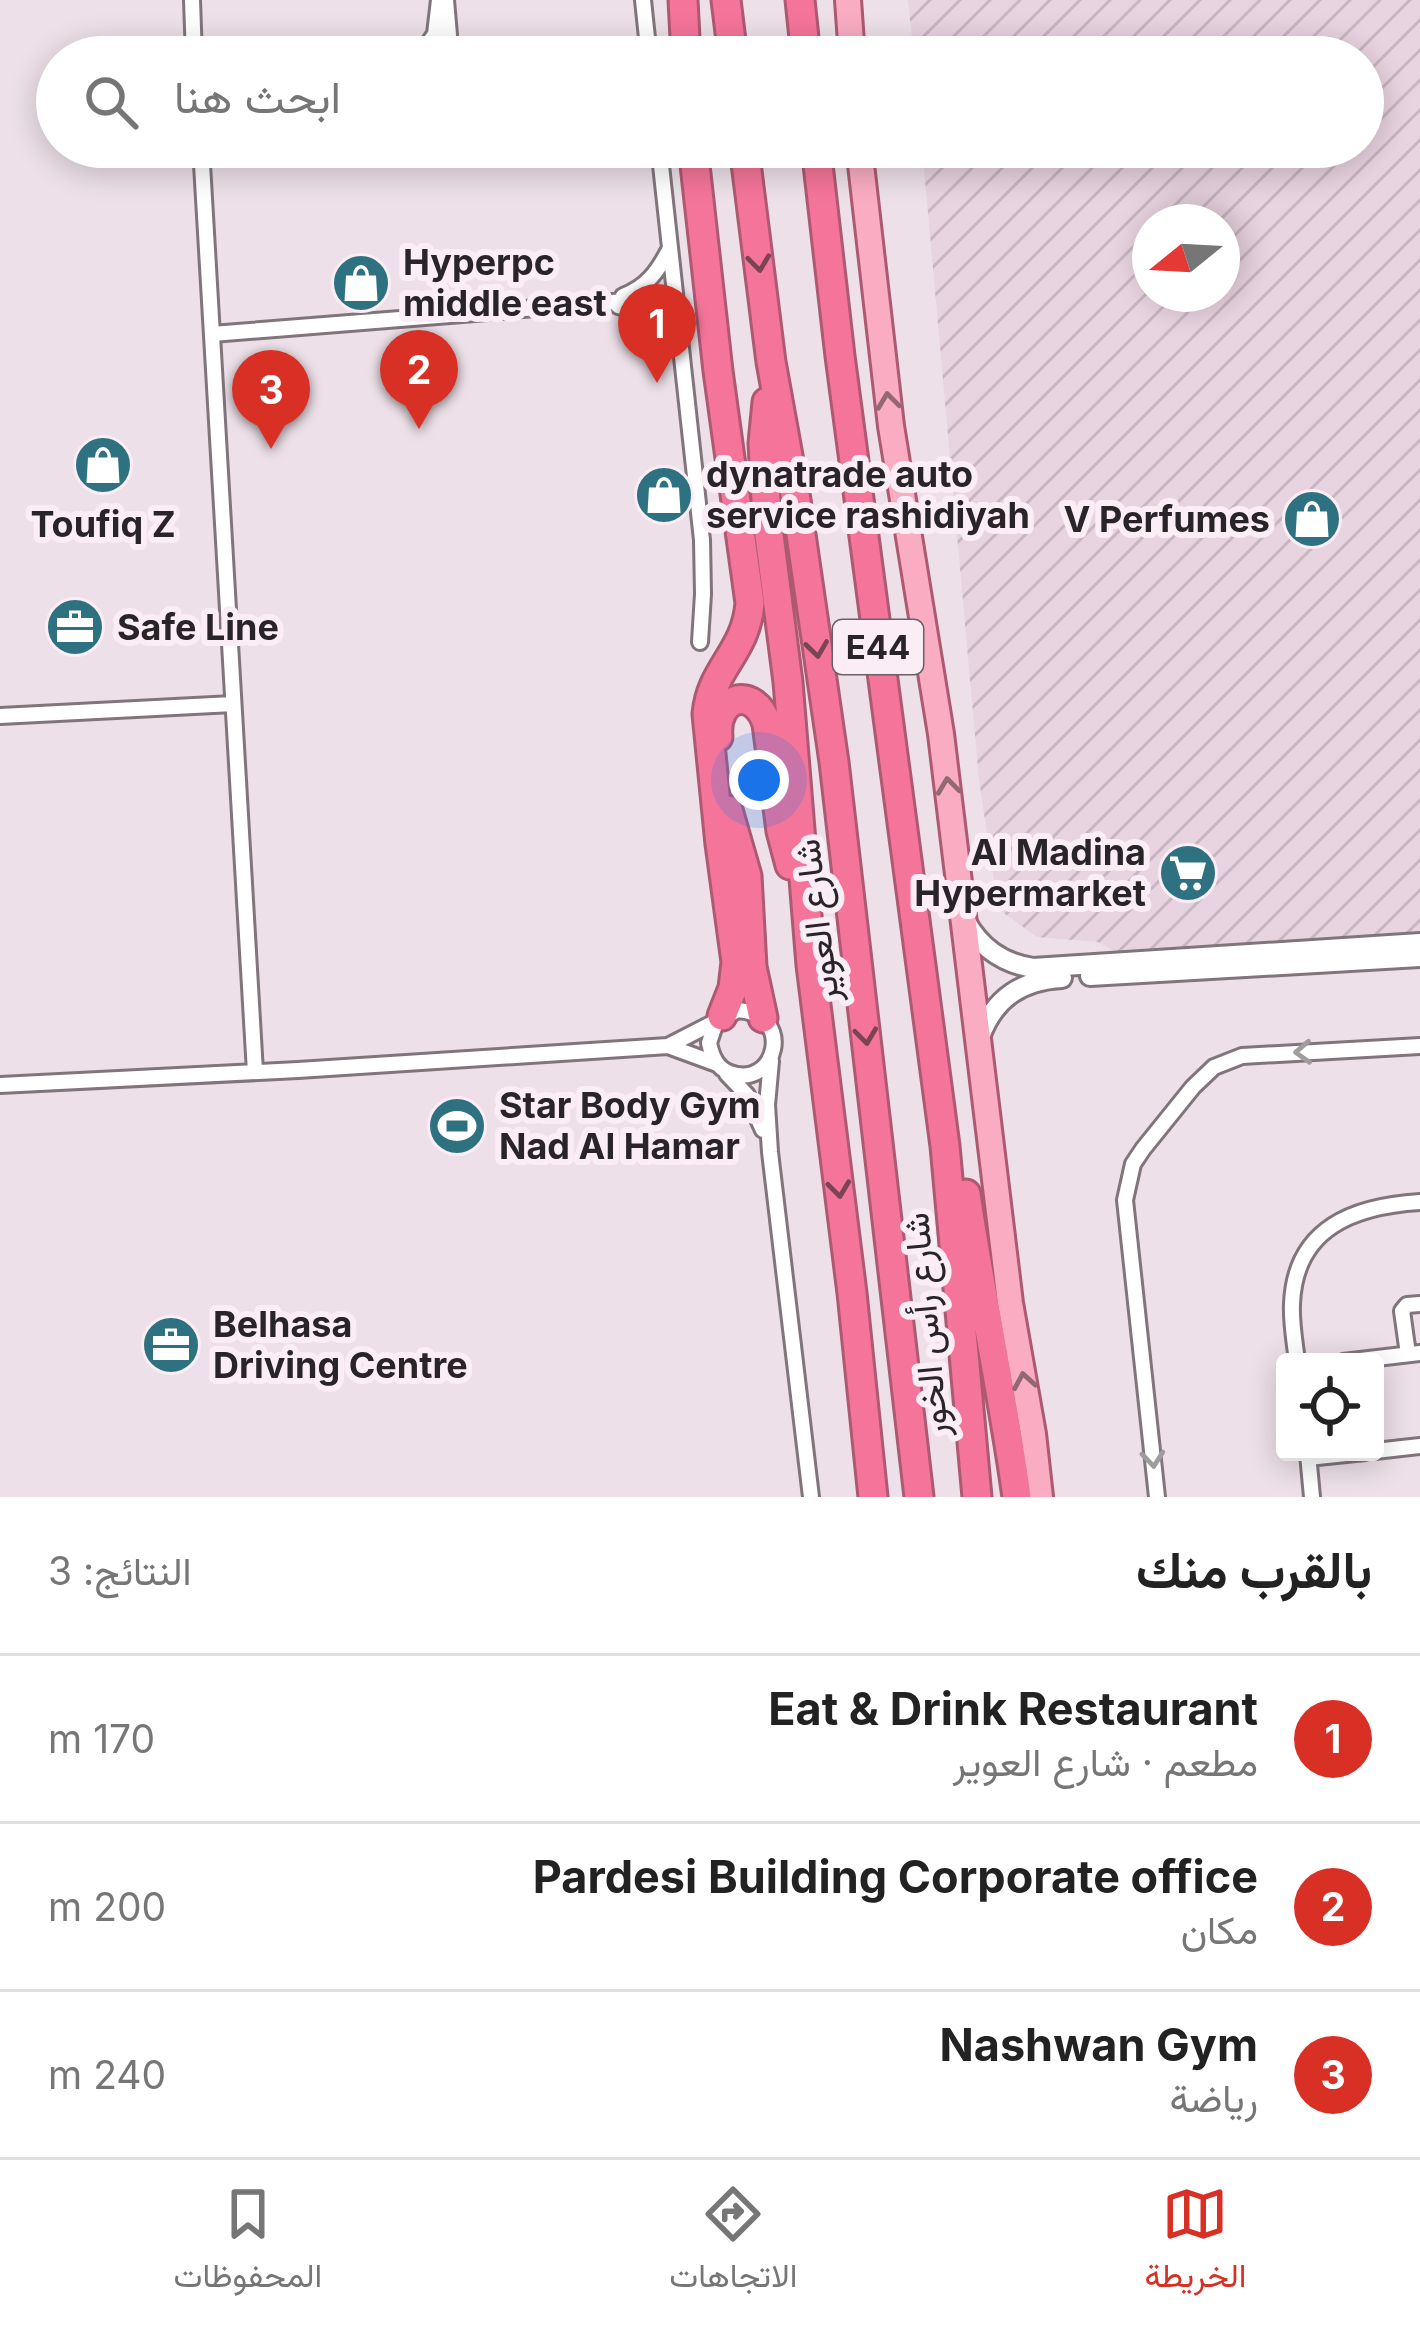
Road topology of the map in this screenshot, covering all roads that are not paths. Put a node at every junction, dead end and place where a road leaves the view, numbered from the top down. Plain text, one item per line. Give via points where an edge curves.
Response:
1 (192, 0) edge
2 (443, 0) edge
3 (643, 0) edge
4 (682, 0) edge
5 (726, 0) edge
6 (800, 0) edge
7 (848, 0) edge
8 (193, 36) edge
9 (434, 36) edge
10 (449, 36) edge
11 (647, 36) edge
12 (685, 36) edge
13 (730, 36) edge
14 (804, 36) edge
15 (851, 36) edge
16 (202, 168) edge
17 (661, 168) edge
18 (695, 168) edge
19 (747, 168) edge
20 (819, 168) edge
21 (861, 168) edge
22 (670, 249) junction
23 (595, 305) junction
24 (676, 308) junction
25 (212, 334) junction
26 (680, 334) junction
27 (771, 362) junction
28 (700, 642) dead end
29 (233, 704) junction
30 (0, 716) edge
31 (806, 904) junction
32 (965, 919) junction
33 (1420, 943) edge
34 (1420, 957) edge
35 (763, 1018) junction
36 (719, 1019) junction
37 (980, 1036) junction
38 (668, 1046) junction
39 (1420, 1046) edge
40 (771, 1058) junction
41 (720, 1067) junction
42 (255, 1072) junction
43 (0, 1085) edge
44 (945, 1146) junction
45 (770, 1152) junction
46 (1420, 1202) edge
47 (1420, 1304) edge
48 (1296, 1353) edge
49 (1414, 1354) edge
50 (1384, 1357) edge
51 (1420, 1446) edge
52 (1384, 1450) edge
53 (1309, 1461) edge
54 (918, 1486) edge
55 (811, 1497) edge
56 (873, 1497) edge
57 (976, 1497) edge
58 (1017, 1497) edge
59 (1040, 1497) edge
60 (1157, 1497) edge
61 (1312, 1497) edge

1 - 8 street
2 - 9 street
2 - 10 street
3 - 11 street
4 - 12 highway
5 - 13 highway
6 - 14 highway
7 - 15 main road
16 - 25 street
17 - 22 street
18 - 36 highway via 750,603 743,639 716,679 707,714 736,962
19 -> 27 highway, شارع العوير / E44
20 - 44 highway, E44
32 -> 21 main road
22 - 23 street via 644,286
22 - 24 street
23 - 24 street via 649,300
23 - 25 street
23 - 26 street via 639,310
24 - 26 street
25 - 29 street
26 - 28 street via 703,540
27 - 31 highway via 766,500
27 -> 54 highway, شارع العوير / E44 via 834,763
29 - 30 street
29 - 42 street
31 - 35 highway via 785,849 766,717 757,705 735,701 717,722 721,772 746,876
31 -> 56 highway
32 - 33 street via 991,952 1033,968
32 - 37 main road
34 - 37 street via 1040,980 1003,999
35 - 36 street via 739,1010
35 - 40 street via 773,1032
36 - 38 street
36 - 41 street via 709,1043
59 -> 37 main road
38 - 41 street
38 - 42 street
39 -> 60 street via 1228,1060 1192,1087 1133,1165 1125,1200
40 - 41 street via 745,1076
40 - 45 street
41 - 45 street via 753,1105
42 - 43 street
44 - 57 highway, شارع رأس الخور / E44
44 - 58 highway via 965,1187
45 - 55 street
46 - 48 street via 1367,1208 1314,1244 1294,1283
47 - 49 street via 1402,1311
49 - 50 street
51 - 52 street
53 - 61 street

